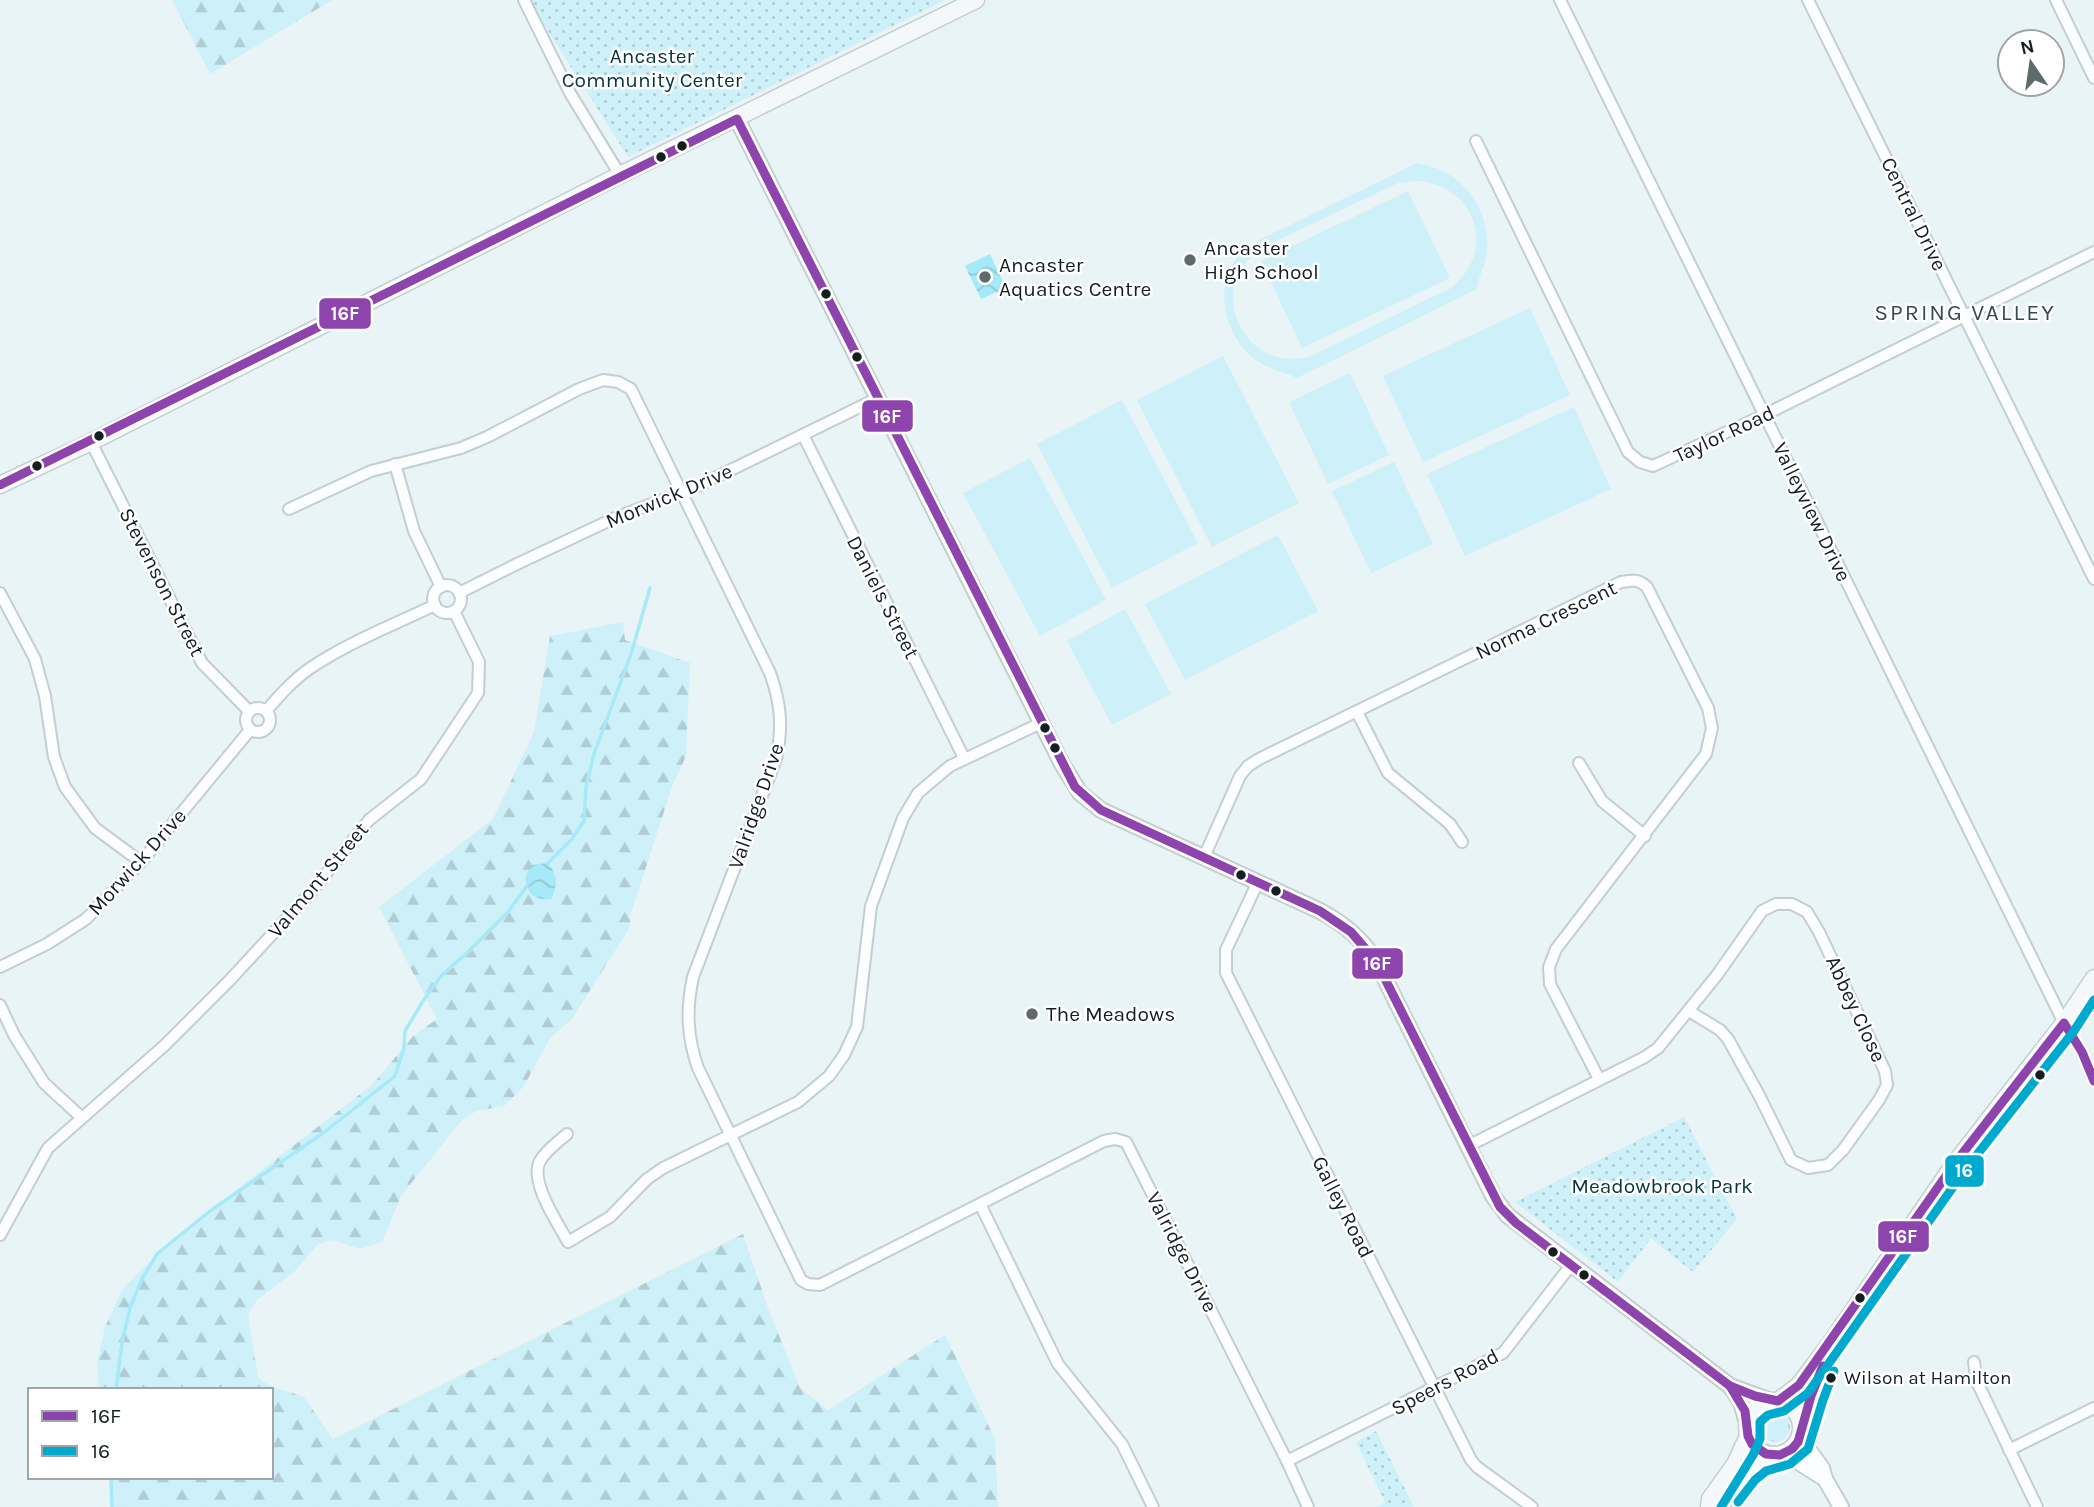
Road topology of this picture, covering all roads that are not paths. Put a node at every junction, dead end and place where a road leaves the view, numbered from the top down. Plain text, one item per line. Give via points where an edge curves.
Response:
1 (524, 0) edge
2 (976, 0) edge
3 (1560, 0) edge
4 (1808, 0) edge
5 (2056, 0) edge
6 (2094, 78) edge
7 (737, 119) junction
8 (1476, 141) dead end
9 (620, 175) junction
10 (2094, 252) edge
11 (1964, 316) junction
12 (878, 398) junction
13 (1764, 415) junction
14 (803, 435) junction
15 (91, 442) junction
16 (395, 464) junction
17 (0, 485) edge
18 (680, 494) junction
19 (289, 509) dead end
20 (2094, 579) edge
21 (441, 587) junction
22 (0, 593) edge
23 (459, 593) junction
24 (435, 606) junction
25 (454, 611) junction
26 (249, 711) junction
27 (266, 711) junction
28 (1357, 712) junction
29 (1041, 723) junction
30 (250, 730) junction
31 (964, 758) junction
32 (1578, 763) dead end
33 (1645, 836) junction
34 (1462, 842) dead end
35 (1204, 857) junction
36 (141, 862) junction
37 (1258, 882) junction
38 (0, 967) edge
39 (2094, 978) edge
40 (0, 1005) edge
41 (1689, 1011) junction
42 (2064, 1023) junction
43 (1598, 1079) junction
44 (2094, 1081) edge
45 (80, 1118) junction
46 (568, 1134) dead end
47 (730, 1136) junction
48 (1468, 1146) junction
49 (981, 1205) junction
50 (0, 1234) edge
51 (1571, 1265) junction
52 (1830, 1344) junction
53 (1974, 1362) dead end
54 (1730, 1386) junction
55 (1434, 1388) junction
56 (1775, 1401) junction
57 (2094, 1408) edge
58 (1801, 1429) junction
59 (1748, 1430) junction
60 (2009, 1450) junction
61 (1779, 1454) junction
62 (1287, 1461) junction
63 (1825, 1479) junction
64 (1153, 1507) edge
65 (1308, 1507) edge
66 (1532, 1507) edge
67 (1709, 1507) edge
68 (1718, 1507) edge
69 (1841, 1507) edge
70 (2037, 1507) edge

1 - 9 street via 570,93
2 - 7 main road
3 - 13 street, Valleyview Drive
4 - 11 street, Central Drive
5 - 6 street
7 - 9 main road
7 - 12 street
8 - 13 street, Taylor Road via 1628,452 1653,466
9 - 15 main road
10 - 11 street, Taylor Road
11 - 13 street, Taylor Road
11 - 20 street, Central Drive
12 - 14 street, Morwick Drive
12 - 29 street
13 - 42 street, Valleyview Drive
14 - 18 street, Morwick Drive
14 - 31 street, Daniels Street
15 - 17 main road
15 - 26 street, Stevenson Street via 202,663
16 - 18 street, Valridge Drive via 461,448 603,380 631,389
16 - 19 street, Valridge Drive
16 - 21 street via 414,531
18 - 23 street, Morwick Drive via 615,518
18 - 47 street, Valridge Drive via 770,674 781,715 773,768 689,997 693,1054
21 - 23 street
21 - 24 street via 435,593
22 - 36 street via 35,659 54,757 65,787 95,828
23 - 25 street via 460,604
24 - 25 street via 443,612
24 - 27 street via 308,669
25 - 45 street, Valmont Street via 479,662 478,693 421,779 369,820 229,982
26 - 27 street
26 - 30 street via 246,722
27 - 30 street via 267,728
28 - 33 street, Norma Crescent via 1621,582 1636,579 1647,587 1708,708 1712,728 1706,754
28 - 34 street via 1388,773 1450,824
28 - 35 street, Norma Crescent via 1248,766
29 - 31 street
29 - 35 street via 1085,798 1101,810
30 - 36 street, Morwick Drive
31 - 47 street via 918,793 899,825 871,906 859,1015 844,1055 810,1094
32 - 33 street via 1602,801
33 - 43 street, Norma Crescent via 1556,949 1549,967 1550,984
35 - 37 street
36 - 38 street, Morwick Drive via 86,919
37 - 48 street via 1334,919 1364,944
37 - 55 street, Galley Road via 1226,950 1226,972
39 - 42 main road
40 - 45 street via 44,1083
41 - 41 street, Abbey Close via 1762,911 1776,904 1792,904 1807,912 1819,932 1885,1071 1880,1100 1828,1165 1808,1168 1791,1160 1728,1039
41 - 43 street, Abbey Close via 1645,1058
42 - 44 street, Valleyview Drive
42 - 52 main road via 1955,1163
43 - 48 street, Abbey Close
45 - 50 street, Valmont Street via 48,1148
46 - 47 street via 547,1151 537,1176 568,1242 610,1217 663,1168
47 - 49 street, Valridge Drive via 801,1280 808,1284 820,1285
48 - 51 street via 1500,1207
49 - 62 street, Valridge Drive via 1104,1141 1126,1142
49 - 64 street via 1058,1364 1122,1444
51 - 54 street
51 - 55 street, Speers Road via 1507,1349
52 - 56 main road via 1799,1385
52 - 58 main road
53 - 60 street via 1977,1382
54 - 56 street
54 - 59 street via 1741,1402
55 - 62 street, Speers Road
55 - 66 street, Galley Road via 1477,1467
56 - 58 main road via 1794,1409
56 - 59 main road via 1756,1408
57 - 60 street
58 - 61 main road via 1792,1449
58 - 63 street
59 - 61 main road via 1758,1450
59 - 67 main road via 1735,1464
60 - 70 street
61 - 63 street
61 - 68 main road via 1746,1471
62 - 65 street, Valridge Drive
63 - 69 street

